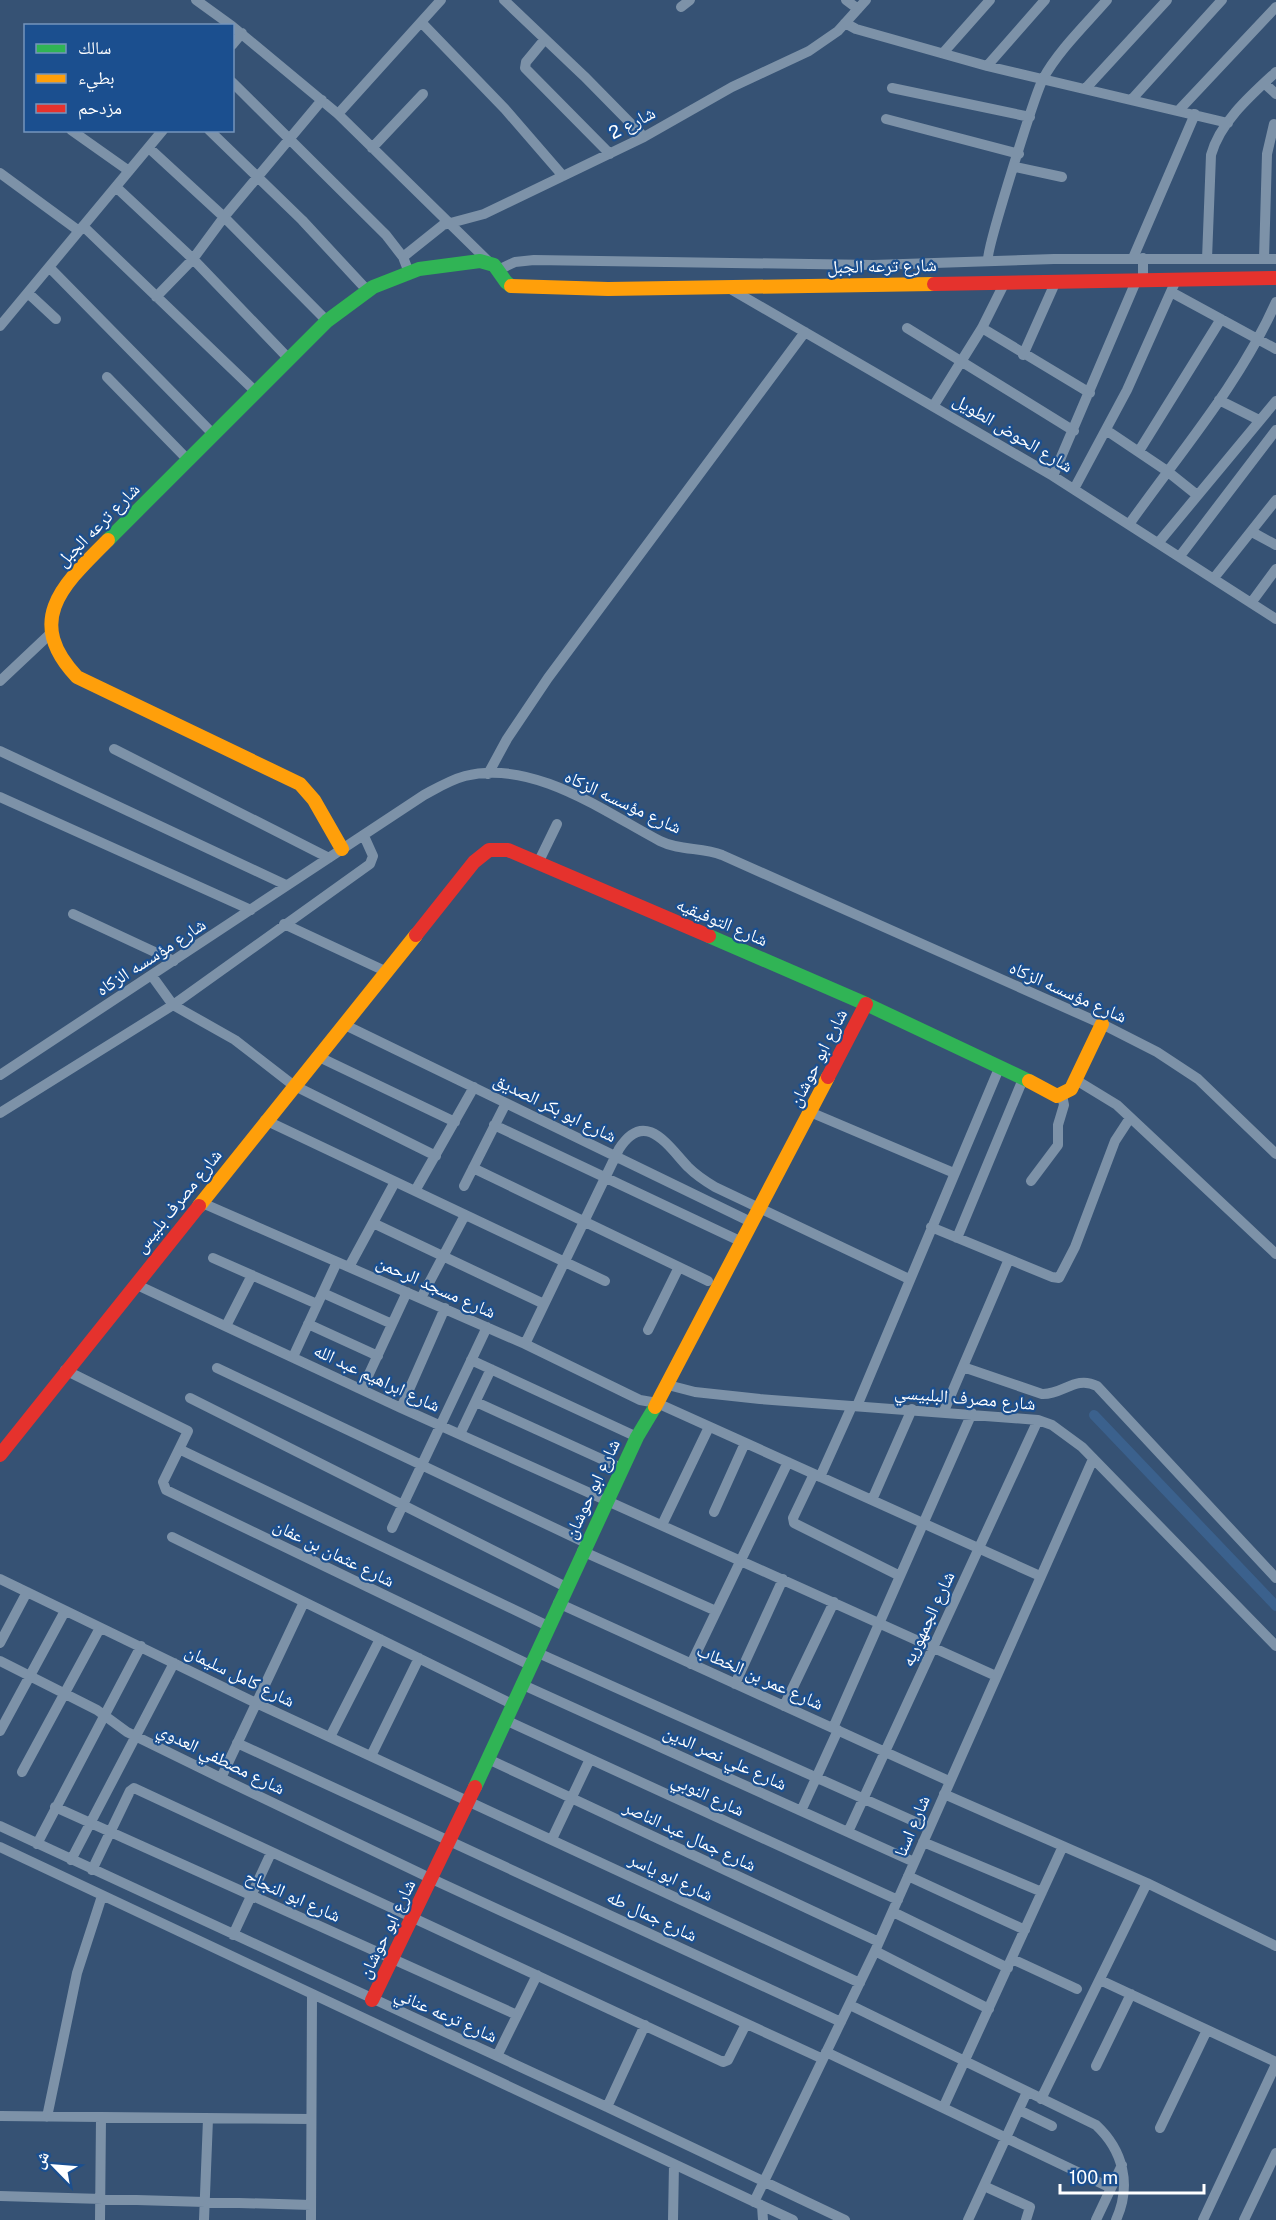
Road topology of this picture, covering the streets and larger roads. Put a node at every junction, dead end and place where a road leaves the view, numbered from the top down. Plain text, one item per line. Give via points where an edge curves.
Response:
1 (196, 0) edge
2 (441, 0) edge
3 (504, 0) edge
4 (846, 0) edge
5 (867, 0) edge
6 (990, 0) edge
7 (1045, 0) edge
8 (1107, 0) edge
9 (1167, 0) edge
10 (1222, 0) edge
11 (1276, 7) edge
12 (858, 9) junction
13 (421, 22) junction
14 (845, 23) junction
15 (229, 24) edge
16 (234, 27) edge
17 (242, 33) junction
18 (546, 39) junction
19 (234, 43) edge
20 (943, 53) junction
21 (987, 66) junction
22 (1276, 72) edge
23 (1043, 78) junction
24 (1264, 83) junction
25 (234, 84) edge
26 (892, 88) dead end
27 (1086, 88) junction
28 (423, 94) dead end
29 (1276, 94) edge
30 (1132, 99) junction
31 (322, 100) junction
32 (1180, 110) junction
33 (338, 114) junction
34 (1195, 114) junction
35 (1030, 117) junction
36 (886, 119) dead end
37 (1228, 123) junction
38 (1274, 124) dead end
39 (74, 132) edge
40 (161, 132) edge
41 (211, 132) edge
42 (290, 137) junction
43 (644, 137) junction
44 (148, 148) junction
45 (372, 148) junction
46 (610, 154) junction
47 (1019, 154) junction
48 (1015, 167) junction
49 (129, 171) junction
50 (0, 173) edge
51 (562, 176) junction
52 (258, 177) junction
53 (1062, 177) dead end
54 (116, 187) junction
55 (224, 217) junction
56 (448, 222) junction
57 (81, 229) junction
58 (193, 259) junction
59 (1208, 259) junction
60 (1264, 259) junction
61 (1276, 259) edge
62 (988, 260) junction
63 (1140, 260) junction
64 (405, 264) junction
65 (494, 266) junction
66 (49, 267) junction
67 (1141, 278) junction
68 (1177, 278) junction
69 (1276, 278) edge
70 (1056, 281) junction
71 (1005, 282) junction
72 (727, 287) junction
73 (366, 289) junction
74 (1171, 292) junction
75 (28, 293) junction
76 (156, 297) junction
77 (1276, 302) edge
78 (1221, 319) junction
79 (56, 320) dead end
80 (327, 321) junction
81 (0, 326) edge
82 (907, 328) dead end
83 (982, 328) junction
84 (805, 332) junction
85 (1259, 340) junction
86 (1276, 349) edge
87 (1023, 355) junction
88 (289, 359) junction
89 (961, 361) junction
90 (107, 376) dead end
91 (257, 393) junction
92 (1090, 393) junction
93 (1219, 400) junction
94 (1276, 401) edge
95 (934, 405) junction
96 (1259, 420) junction
97 (1107, 430) junction
98 (1276, 430) edge
99 (1074, 431) junction
100 (214, 435) junction
101 (1139, 451) junction
102 (189, 461) junction
103 (1167, 471) junction
104 (1053, 476) junction
105 (1074, 489) junction
106 (1197, 495) junction
107 (1276, 500) edge
108 (1130, 523) junction
109 (1252, 531) junction
110 (1159, 542) junction
111 (1276, 545) edge
112 (1180, 556) junction
113 (1276, 569) edge
114 (1214, 578) junction
115 (1251, 603) junction
116 (1276, 619) edge
117 (50, 634) junction
118 (0, 681) edge
119 (114, 749) dead end
120 (0, 751) edge
121 (488, 774) junction
122 (0, 797) edge
123 (557, 824) dead end
124 (360, 838) junction
125 (342, 849) junction
126 (329, 858) junction
127 (538, 863) junction
128 (286, 885) junction
129 (252, 910) junction
130 (73, 914) dead end
131 (284, 924) junction
132 (174, 962) junction
133 (385, 971) junction
134 (152, 976) junction
135 (173, 1005) junction
136 (866, 1005) junction
137 (343, 1024) junction
138 (1099, 1031) junction
139 (317, 1056) junction
140 (1000, 1066) junction
141 (0, 1075) edge
142 (1023, 1079) junction
143 (1076, 1080) junction
144 (294, 1086) junction
145 (474, 1087) junction
146 (1062, 1095) junction
147 (506, 1103) junction
148 (810, 1112) junction
149 (0, 1113) edge
150 (1130, 1118) junction
151 (265, 1120) junction
152 (455, 1122) junction
153 (494, 1125) junction
154 (1276, 1154) edge
155 (436, 1156) junction
156 (616, 1156) junction
157 (473, 1168) junction
158 (954, 1173) junction
159 (605, 1178) junction
160 (1031, 1181) dead end
161 (395, 1182) junction
162 (464, 1186) dead end
163 (415, 1191) junction
164 (200, 1202) junction
165 (760, 1209) junction
166 (465, 1215) junction
167 (584, 1221) junction
168 (753, 1223) junction
169 (373, 1224) junction
170 (931, 1227) junction
171 (957, 1238) junction
172 (742, 1242) junction
173 (1276, 1254) edge
174 (213, 1257) dead end
175 (443, 1257) junction
176 (1009, 1259) junction
177 (337, 1262) junction
178 (564, 1262) junction
179 (349, 1267) junction
180 (679, 1267) junction
181 (252, 1275) junction
182 (909, 1279) junction
183 (605, 1281) dead end
184 (708, 1281) dead end
185 (135, 1284) junction
186 (407, 1292) junction
187 (323, 1293) junction
188 (421, 1298) junction
189 (317, 1304) junction
190 (544, 1304) junction
191 (445, 1308) junction
192 (308, 1324) junction
193 (392, 1324) junction
194 (226, 1326) junction
195 (487, 1327) junction
196 (648, 1330) dead end
197 (525, 1344) junction
198 (378, 1356) junction
199 (293, 1357) junction
200 (471, 1360) junction
201 (963, 1367) junction
202 (217, 1368) dead end
203 (491, 1369) junction
204 (65, 1370) junction
205 (668, 1385) junction
206 (362, 1389) junction
207 (190, 1398) dead end
208 (476, 1402) junction
209 (657, 1403) junction
210 (854, 1406) junction
211 (401, 1408) junction
212 (912, 1409) junction
213 (944, 1411) junction
214 (972, 1413) junction
215 (1038, 1420) junction
216 (441, 1426) junction
217 (709, 1427) junction
218 (460, 1434) junction
219 (637, 1437) junction
220 (745, 1443) junction
221 (181, 1450) junction
222 (0, 1455) edge
223 (1093, 1459) junction
224 (788, 1462) junction
225 (422, 1465) junction
226 (621, 1468) junction
227 (817, 1475) junction
228 (606, 1499) junction
229 (872, 1500) junction
230 (403, 1505) junction
231 (714, 1512) dead end
232 (923, 1523) junction
233 (662, 1525) junction
234 (392, 1528) dead end
235 (172, 1537) dead end
236 (584, 1547) junction
237 (979, 1548) junction
238 (740, 1560) junction
239 (900, 1576) junction
240 (1040, 1576) junction
241 (0, 1578) edge
242 (1276, 1578) edge
243 (783, 1579) junction
244 (566, 1587) junction
245 (27, 1592) junction
246 (304, 1602) junction
247 (834, 1602) junction
248 (558, 1603) junction
249 (65, 1611) junction
250 (716, 1611) junction
251 (879, 1623) junction
252 (548, 1626) junction
253 (100, 1628) junction
254 (380, 1639) junction
255 (0, 1642) edge
256 (141, 1646) junction
257 (1276, 1646) edge
258 (933, 1647) junction
259 (536, 1652) junction
260 (419, 1658) junction
261 (0, 1661) edge
262 (174, 1663) junction
263 (691, 1664) junction
264 (530, 1665) junction
265 (30, 1676) junction
266 (996, 1676) junction
267 (521, 1684) junction
268 (735, 1684) junction
269 (65, 1693) junction
270 (256, 1703) junction
271 (512, 1704) junction
272 (784, 1706) junction
273 (105, 1716) junction
274 (505, 1720) junction
275 (835, 1729) junction
276 (0, 1731) edge
277 (136, 1736) junction
278 (330, 1737) junction
279 (237, 1743) junction
280 (885, 1752) junction
281 (371, 1756) junction
282 (488, 1759) junction
283 (590, 1759) junction
284 (22, 1772) dead end
285 (221, 1778) junction
286 (816, 1778) junction
287 (949, 1781) junction
288 (944, 1794) junction
289 (571, 1798) junction
290 (863, 1799) junction
291 (468, 1800) junction
292 (55, 1807) junction
293 (801, 1810) junction
294 (90, 1823) junction
295 (0, 1826) edge
296 (929, 1828) junction
297 (110, 1832) junction
298 (848, 1832) junction
299 (552, 1839) junction
300 (449, 1840) junction
301 (923, 1842) junction
302 (37, 1844) junction
303 (1063, 1846) junction
304 (0, 1847) edge
305 (271, 1853) junction
306 (71, 1860) junction
307 (914, 1862) junction
308 (92, 1869) junction
309 (908, 1876) junction
310 (432, 1880) junction
311 (1147, 1883) junction
312 (1042, 1892) junction
313 (251, 1895) junction
314 (102, 1896) junction
315 (898, 1900) junction
316 (893, 1912) junction
317 (413, 1919) junction
318 (1025, 1930) junction
319 (233, 1935) junction
320 (1276, 1946) edge
321 (877, 1947) junction
322 (393, 1958) junction
323 (1010, 1964) junction
324 (537, 1975) junction
325 (1101, 1980) junction
326 (860, 1983) junction
327 (1077, 1989) dead end
328 (1131, 1994) junction
329 (312, 1995) junction
330 (372, 2000) junction
331 (850, 2005) junction
332 (989, 2009) junction
333 (517, 2015) junction
334 (842, 2022) junction
335 (746, 2024) junction
336 (645, 2025) junction
337 (1207, 2030) junction
338 (497, 2056) junction
339 (825, 2056) junction
340 (965, 2062) junction
341 (1276, 2063) edge
342 (1096, 2067) dead end
343 (1027, 2092) junction
344 (1041, 2099) junction
345 (607, 2107) junction
346 (943, 2108) junction
347 (1019, 2110) junction
348 (0, 2116) edge
349 (47, 2117) junction
350 (101, 2118) junction
351 (208, 2119) junction
352 (311, 2120) junction
353 (1052, 2126) dead end
354 (1160, 2128) dead end
355 (1005, 2139) junction
356 (1276, 2153) edge
357 (674, 2164) junction
358 (1122, 2165) junction
359 (764, 2181) junction
360 (984, 2186) junction
361 (1111, 2188) junction
362 (0, 2196) edge
363 (100, 2197) junction
364 (204, 2204) junction
365 (758, 2204) junction
366 (311, 2205) junction
367 (1117, 2217) edge
368 (100, 2220) edge
369 (204, 2220) edge
370 (311, 2220) edge
371 (673, 2220) edge
372 (763, 2220) edge
373 (793, 2220) edge
374 (845, 2220) edge
375 (968, 2220) edge
376 (1026, 2220) edge
377 (1096, 2220) edge
378 (1130, 2220) edge
379 (1203, 2220) edge
380 (1245, 2220) edge

1 - 15 street
2 - 13 street
3 - 18 street
4 - 12 street
5 - 12 street, شارع 2
6 - 20 street
7 - 21 street
8 - 23 street
9 - 27 street
10 - 30 street
11 - 32 street
12 - 14 street, شارع 2
13 - 33 street
13 - 51 street via 505,109
14 - 20 street
14 - 43 street, شارع 2 via 809,51 732,87
16 - 17 street
17 - 19 street
17 - 31 street
18 - 43 street
18 - 46 street via 525,68
20 - 21 street
21 - 23 street
22 - 24 street
23 - 27 street
23 - 35 street
24 - 29 street
24 - 37 street
25 - 42 street
26 - 35 street
27 - 30 street
28 - 45 street
30 - 32 street
31 - 33 street
31 - 42 street
32 - 34 street
33 - 45 street
34 - 37 street
34 - 63 street
35 - 47 street
36 - 47 street
37 - 59 street via 1211,155
38 - 60 street via 1267,154
39 - 49 street
40 - 44 street
41 - 52 street
42 - 52 street
42 - 64 street via 386,235
43 - 46 street, شارع 2
44 - 49 street
44 - 55 street
45 - 56 street
46 - 51 street, شارع 2
47 - 48 street
48 - 53 street
48 - 62 street
49 - 54 street
50 - 57 street
51 - 56 street, شارع 2 via 484,214
52 - 55 street
52 - 73 street
54 - 57 street
54 - 58 street
55 - 58 street
55 - 80 street
56 - 64 street, شارع 2
56 - 65 street
57 - 66 street
57 - 76 street
58 - 76 street
58 - 88 street
59 - 60 street, شارع ترعه الجبل
59 - 63 street, شارع ترعه الجبل
60 - 61 street, شارع ترعه الجبل
62 - 63 street, شارع ترعه الجبل
62 - 65 street, شارع ترعه الجبل via 873,265 534,260
63 - 67 street
64 - 65 street, شارع ترعه الجبل
64 - 73 street, شارع ترعه الجبل
65 - 72 street, شارع ترعه الجبل via 508,285 520,288
66 - 75 street
66 - 100 street
67 - 68 street, شارع ترعه الجبل
67 - 70 street, شارع ترعه الجبل
67 - 92 street
68 - 69 street, شارع ترعه الجبل
68 - 74 street
70 - 71 street, شارع ترعه الجبل
70 - 87 street
71 - 72 street, شارع ترعه الجبل
71 - 83 street
72 - 84 street, شارع الحوض الطويل
73 - 80 street, شارع ترعه الجبل
74 - 78 street
74 - 97 street
75 - 79 street
75 - 81 street
76 - 91 street
77 - 85 street
78 - 85 street
78 - 101 street
80 - 88 street, شارع ترعه الجبل
82 - 89 street
83 - 87 street
83 - 89 street
84 - 95 street, شارع الحوض الطويل
84 - 121 street via 548,678
85 - 86 street
85 - 93 street
87 - 92 street
88 - 91 street, شارع ترعه الجبل
89 - 95 street
89 - 99 street
90 - 102 street
91 - 100 street, شارع ترعه الجبل
92 - 99 street
93 - 96 street
93 - 103 street
94 - 96 street
95 - 104 street, شارع الحوض الطويل
96 - 106 street
97 - 101 street
97 - 105 street
98 - 112 street
99 - 104 street
100 - 102 street, شارع ترعه الجبل
101 - 103 street
102 - 117 street, شارع ترعه الجبل via 58,593 51,613
103 - 106 street
103 - 108 street
104 - 105 street, شارع الحوض الطويل
105 - 108 street, شارع الحوض الطويل
106 - 110 street
107 - 109 street
108 - 110 street, شارع الحوض الطويل
109 - 111 street
109 - 114 street
110 - 112 street, شارع الحوض الطويل
112 - 114 street, شارع الحوض الطويل
113 - 115 street
114 - 115 street, شارع الحوض الطويل
115 - 116 street, شارع الحوض الطويل
117 - 118 street
117 - 125 street via 54,650 76,677 300,784 314,800
119 - 126 street
120 - 128 street
121 - 124 street, شارع مؤسسه الزكاه via 444,784
121 - 138 street, شارع مؤسسه الزكاه via 536,780 612,814 660,841 722,855
122 - 129 street
123 - 127 street
124 - 125 street, شارع مؤسسه الزكاه
124 - 131 street via 373,856 370,864
125 - 126 street, شارع مؤسسه الزكاه
126 - 128 street, شارع مؤسسه الزكاه
127 - 133 street, شارع التوفيقيه via 498,848 481,855
127 - 136 street, شارع التوفيقيه
128 - 129 street, شارع مؤسسه الزكاه
129 - 132 street, شارع مؤسسه الزكاه
130 - 132 street
131 - 133 street
131 - 135 street
132 - 134 street, شارع مؤسسه الزكاه
133 - 137 street, شارع مصرف بلبيس
134 - 135 street
134 - 141 street, شارع مؤسسه الزكاه
135 - 144 street via 235,1040
135 - 149 street
136 - 140 street, شارع التوفيقيه
136 - 148 street, شارع ابو حوشان
137 - 139 street, شارع مصرف بلبيس
137 - 145 street, شارع ابو بكر الصديق
138 - 143 street
138 - 154 street, شارع مؤسسه الزكاه via 1184,1069
139 - 144 street, شارع مصرف بلبيس
139 - 152 street
140 - 142 street, شارع التوفيقيه
140 - 158 street
142 - 146 street, شارع التوفيقيه via 1050,1094
142 - 171 street
143 - 146 street
143 - 150 street via 1117,1105
144 - 151 street, شارع مصرف بلبيس
144 - 155 street
145 - 147 street, شارع ابو بكر الصديق
145 - 152 street
146 - 160 street via 1058,1145
147 - 153 street
147 - 156 street, شارع ابو بكر الصديق
148 - 158 street
148 - 165 street, شارع ابو حوشان
150 - 173 street
150 - 176 street via 1115,1141 1059,1278
151 - 161 street
151 - 164 street, شارع مصرف بلبيس
152 - 155 street
153 - 157 street
153 - 159 street
155 - 163 street
156 - 159 street
156 - 165 street via 633,1134 654,1132 704,1180
156 - 168 street, شارع ابو بكر الصديق
157 - 162 street
157 - 167 street
158 - 170 street
159 - 167 street
159 - 172 street
161 - 163 street
161 - 169 street
163 - 166 street
164 - 177 street, شارع مسجد الرحمن
164 - 185 street, شارع مصرف بلبيس
165 - 168 street, شارع ابو حوشان
165 - 182 street
166 - 175 street
166 - 178 street
167 - 178 street
167 - 180 street
168 - 172 street, شارع ابو حوشان
169 - 175 street
169 - 179 street
170 - 171 street
170 - 182 street
171 - 176 street
172 - 205 street, شارع ابو حوشان
174 - 181 street
175 - 188 street
175 - 190 street
176 - 201 street
177 - 179 street, شارع مسجد الرحمن
177 - 187 street
178 - 183 street
178 - 190 street
179 - 186 street, شارع مسجد الرحمن
180 - 184 street
180 - 196 street
181 - 189 street
181 - 194 street
182 - 210 street
185 - 194 street, شارع ابراهيم عبد الله
185 - 204 street, شارع مصرف بلبيس
186 - 188 street, شارع مسجد الرحمن
186 - 193 street
187 - 189 street
187 - 193 street
188 - 191 street, شارع مسجد الرحمن
189 - 192 street
190 - 197 street
191 - 195 street, شارع مسجد الرحمن
191 - 211 street
192 - 198 street
192 - 199 street
193 - 198 street
194 - 199 street, شارع ابراهيم عبد الله
195 - 197 street, شارع مسجد الرحمن
195 - 200 street
197 - 209 street, شارع مسجد الرحمن via 640,1400
198 - 206 street
199 - 206 street, شارع ابراهيم عبد الله
200 - 203 street
200 - 216 street
201 - 213 street
201 - 242 street, شارع مصرف البلبيسي via 1042,1394 1054,1393 1076,1382 1097,1386
202 - 225 street
203 - 208 street
203 - 219 street
204 - 221 street via 188,1431
204 - 222 street, شارع مصرف بلبيس
205 - 209 street, شارع ابو حوشان
205 - 210 street, شارع مصرف البلبيسي via 709,1394
206 - 211 street, شارع ابراهيم عبد الله
207 - 230 street
208 - 218 street
208 - 226 street
209 - 217 street, شارع مسجد الرحمن
209 - 219 street, شارع ابو حوشان
210 - 212 street, شارع مصرف البلبيسي
210 - 227 street
211 - 216 street, شارع ابراهيم عبد الله
212 - 213 street, شارع مصرف البلبيسي
212 - 229 street
213 - 214 street, شارع مصرف البلبيسي
214 - 215 street, شارع مصرف البلبيسي
214 - 232 street
215 - 223 street, شارع مصرف البلبيسي via 1066,1434
215 - 237 street, شارع الجمهوريه
216 - 218 street, شارع ابراهيم عبد الله
216 - 225 street
217 - 220 street, شارع مسجد الرحمن
217 - 233 street
218 - 228 street, شارع ابراهيم عبد الله
219 - 226 street, شارع ابو حوشان
220 - 224 street, شارع مسجد الرحمن
220 - 231 street
221 - 252 street
221 - 264 street, شارع عثمان بن عفان via 163,1482 166,1490
223 - 240 street, شارع اسنا
223 - 257 street, شارع مصرف البلبيسي
224 - 227 street, شارع مسجد الرحمن
224 - 238 street
225 - 230 street
225 - 236 street
226 - 228 street, شارع ابو حوشان
227 - 229 street, شارع مسجد الرحمن
227 - 239 street via 793,1518 794,1523
228 - 233 street, شارع ابراهيم عبد الله
228 - 236 street, شارع ابو حوشان
229 - 232 street, شارع مسجد الرحمن
230 - 234 street
230 - 244 street
232 - 237 street, شارع مسجد الرحمن
232 - 239 street
233 - 238 street, شارع ابراهيم عبد الله
235 - 246 street
236 - 244 street, شارع ابو حوشان
236 - 250 street
237 - 240 street, شارع مسجد الرحمن
237 - 258 street, شارع الجمهوريه
238 - 243 street, شارع ابراهيم عبد الله
238 - 250 street
239 - 251 street
240 - 266 street, شارع اسنا
241 - 245 street, شارع كامل سليمان
243 - 247 street, شارع ابراهيم عبد الله
243 - 268 street
244 - 248 street, شارع ابو حوشان
245 - 249 street, شارع كامل سليمان
245 - 255 street
246 - 254 street
246 - 270 street
247 - 251 street, شارع ابراهيم عبد الله
247 - 272 street
248 - 252 street, شارع ابو حوشان
248 - 263 street, شارع عمر بن الخطاب
249 - 253 street, شارع كامل سليمان
249 - 265 street
250 - 263 street
251 - 258 street, شارع ابراهيم عبد الله
251 - 275 street
252 - 259 street, شارع ابو حوشان
253 - 256 street, شارع كامل سليمان
253 - 269 street
254 - 260 street
254 - 278 street
256 - 262 street, شارع كامل سليمان
256 - 273 street
258 - 266 street, شارع ابراهيم عبد الله
258 - 280 street, شارع الجمهوريه
259 - 264 street, شارع ابو حوشان
259 - 286 street
260 - 271 street
260 - 281 street
261 - 265 street, شارع مصطفي العدوي
262 - 270 street, شارع كامل سليمان
262 - 277 street
263 - 268 street, شارع عمر بن الخطاب
264 - 267 street, شارع ابو حوشان
265 - 269 street, شارع مصطفي العدوي
265 - 276 street
266 - 287 street, شارع اسنا
267 - 271 street, شارع ابو حوشان
267 - 293 street, شارع علي نصر الدين
268 - 272 street, شارع عمر بن الخطاب
269 - 273 street, شارع مصطفي العدوي
269 - 284 street
270 - 278 street, شارع كامل سليمان
270 - 279 street
271 - 274 street, شارع ابو حوشان
272 - 275 street, شارع عمر بن الخطاب
273 - 277 street, شارع مصطفي العدوي
273 - 292 street
274 - 282 street, شارع ابو حوشان
274 - 283 street, شارع النوبي
275 - 280 street, شارع عمر بن الخطاب
275 - 286 street
277 - 285 street, شارع مصطفي العدوي
277 - 294 street
278 - 281 street, شارع كامل سليمان
279 - 285 street
279 - 300 street, شارع جمال طه
280 - 287 street, شارع عمر بن الخطاب
280 - 290 street, شارع الجمهوريه
281 - 291 street, شارع كامل سليمان
282 - 289 street, شارع جمال عبد الناصر
282 - 291 street, شارع ابو حوشان
283 - 289 street
283 - 315 street, شارع النوبي
285 - 310 street, شارع مصطفي العدوي
286 - 290 street
286 - 293 street
287 - 288 street, شارع اسنا
288 - 296 street, شارع اسنا
288 - 303 street
289 - 299 street
289 - 321 street, شارع جمال عبد الناصر
290 - 296 street
290 - 298 street, شارع الجمهوريه
291 - 299 street, شارع ابو ياسر
291 - 300 street, شارع ابو حوشان
292 - 294 street, شارع ابو النجاح
292 - 302 street
293 - 298 street, شارع علي نصر الدين
294 - 297 street, شارع ابو النجاح
294 - 306 street
295 - 302 street, شارع ترعه عناني
296 - 301 street, شارع اسنا
297 - 305 street via 130,1789 134,1788
297 - 308 street
297 - 313 street, شارع ابو النجاح
298 - 307 street, شارع علي نصر الدين
299 - 326 street, شارع ابو ياسر
300 - 310 street, شارع ابو حوشان
300 - 334 street, شارع جمال طه
301 - 307 street, شارع اسنا
301 - 312 street
302 - 306 street, شارع ترعه عناني
303 - 311 street
303 - 312 street
304 - 314 street, شارع ترعه عناني
305 - 313 street
305 - 317 street
306 - 308 street, شارع ترعه عناني
307 - 309 street, شارع اسنا
308 - 319 street, شارع ترعه عناني
309 - 315 street, شارع اسنا
309 - 318 street
310 - 317 street, شارع ابو حوشان
310 - 335 street, شارع مصطفي العدوي
311 - 320 street
311 - 325 street
312 - 318 street
313 - 319 street
313 - 322 street, شارع ابو النجاح
314 - 329 street, شارع ترعه عناني
314 - 349 street via 77,1973
315 - 316 street, شارع اسنا
316 - 321 street, شارع اسنا
316 - 323 street
317 - 322 street, شارع ابو حوشان
317 - 324 street
318 - 323 street
319 - 330 street, شارع ترعه عناني
321 - 326 street, شارع اسنا
321 - 332 street, شارع جمال عبد الناصر
322 - 330 street, شارع ابو حوشان
322 - 333 street, شارع ابو النجاح
323 - 327 street
323 - 332 street
324 - 333 street
324 - 336 street
325 - 328 street
325 - 344 street
326 - 331 street, شارع اسنا
328 - 337 street
328 - 342 street
329 - 352 street
329 - 357 street, شارع ترعه عناني
330 - 338 street, شارع ترعه عناني
331 - 334 street, شارع اسنا
331 - 340 street
332 - 340 street
333 - 338 street
334 - 339 street, شارع اسنا
335 - 336 street via 728,2060 723,2062
335 - 339 street, شارع مصطفي العدوي
336 - 345 street
337 - 341 street
337 - 354 street
338 - 345 street, شارع ترعه عناني
339 - 346 street
339 - 359 street, شارع اسنا
340 - 343 street
340 - 346 street
341 - 379 street
343 - 344 street
343 - 347 street
344 - 358 street via 1096,2125 1112,2143
345 - 359 street, شارع ترعه عناني
346 - 355 street
347 - 353 street
347 - 355 street
348 - 349 street
349 - 350 street
350 - 351 street
350 - 363 street
351 - 352 street
351 - 364 street
352 - 366 street
355 - 360 street
355 - 361 street
356 - 380 street
357 - 365 street, شارع ترعه عناني
357 - 371 street
358 - 361 street
358 - 367 street via 1124,2190
359 - 365 street, شارع اسنا
359 - 374 street, شارع ترعه عناني
360 - 375 street
360 - 376 street via 1030,2207
361 - 377 street
362 - 363 street
363 - 364 street
363 - 368 street
364 - 366 street
364 - 369 street
365 - 372 street
365 - 373 street, شارع ترعه عناني
366 - 370 street
367 - 378 street

